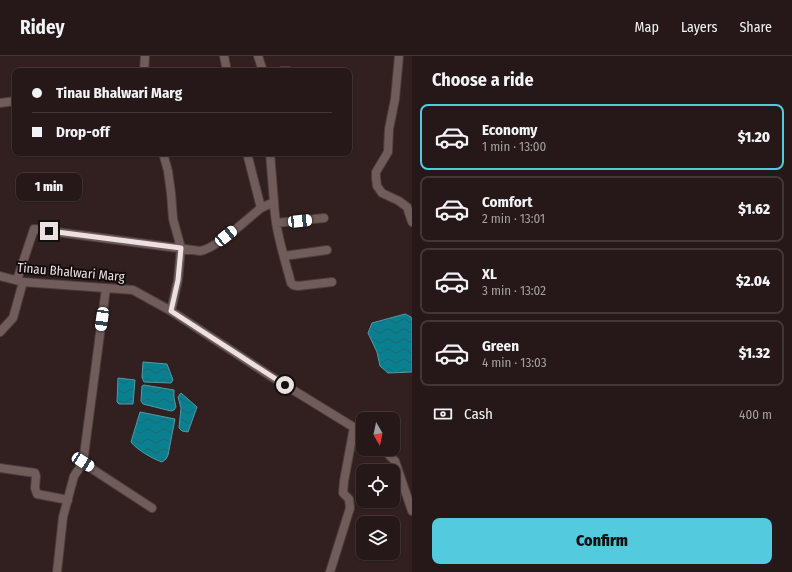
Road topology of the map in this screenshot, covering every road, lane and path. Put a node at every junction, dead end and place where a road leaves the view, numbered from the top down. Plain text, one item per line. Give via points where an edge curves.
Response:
1 (145, 56) edge
2 (224, 56) edge
3 (258, 56) edge
4 (399, 56) edge
5 (144, 68) edge
6 (226, 68) edge
7 (262, 68) edge
8 (12, 102) edge
9 (0, 103) edge
10 (164, 156) edge
11 (249, 156) edge
12 (270, 156) edge
13 (274, 202) junction
14 (261, 208) junction
15 (324, 218) dead end
16 (412, 222) edge
17 (276, 223) junction
18 (181, 248) junction
19 (328, 250) dead end
20 (284, 256) junction
21 (0, 276) edge
22 (20, 281) junction
23 (332, 282) dead end
24 (106, 288) junction
25 (171, 311) junction
26 (0, 332) edge
27 (354, 427) joint
28 (390, 456) edge
29 (83, 462) junction
30 (0, 468) edge
31 (68, 500) junction
32 (152, 508) dead end
33 (412, 511) edge
34 (57, 572) edge
35 (330, 572) edge

1 - 5 street
2 - 6 street
3 - 7 street
4 - 16 street via 388,152 376,172 376,178 377,186 382,192 408,207
8 - 9 street
10 - 18 street via 173,219
11 - 14 street
12 - 13 street
13 - 14 street
13 - 17 street
14 - 18 street via 215,246 205,251
15 - 17 street
17 - 20 street
18 - 22 street via 34,229
18 - 25 street via 178,280
19 - 20 street
20 - 23 street via 293,285
21 - 22 street, Tinau Bhalwari Marg
22 - 24 street, Tinau Bhalwari Marg
22 - 26 street via 13,318
24 - 25 street, Tinau Bhalwari Marg via 133,290
24 - 29 street
25 - 27 street, Tinau Bhalwari Marg via 272,378
27 - 35 street via 343,493 349,499 350,508
28 - 33 street via 395,461
29 - 31 street via 74,476
29 - 32 street
30 - 31 street via 35,473 37,494
31 - 34 street via 60,534

